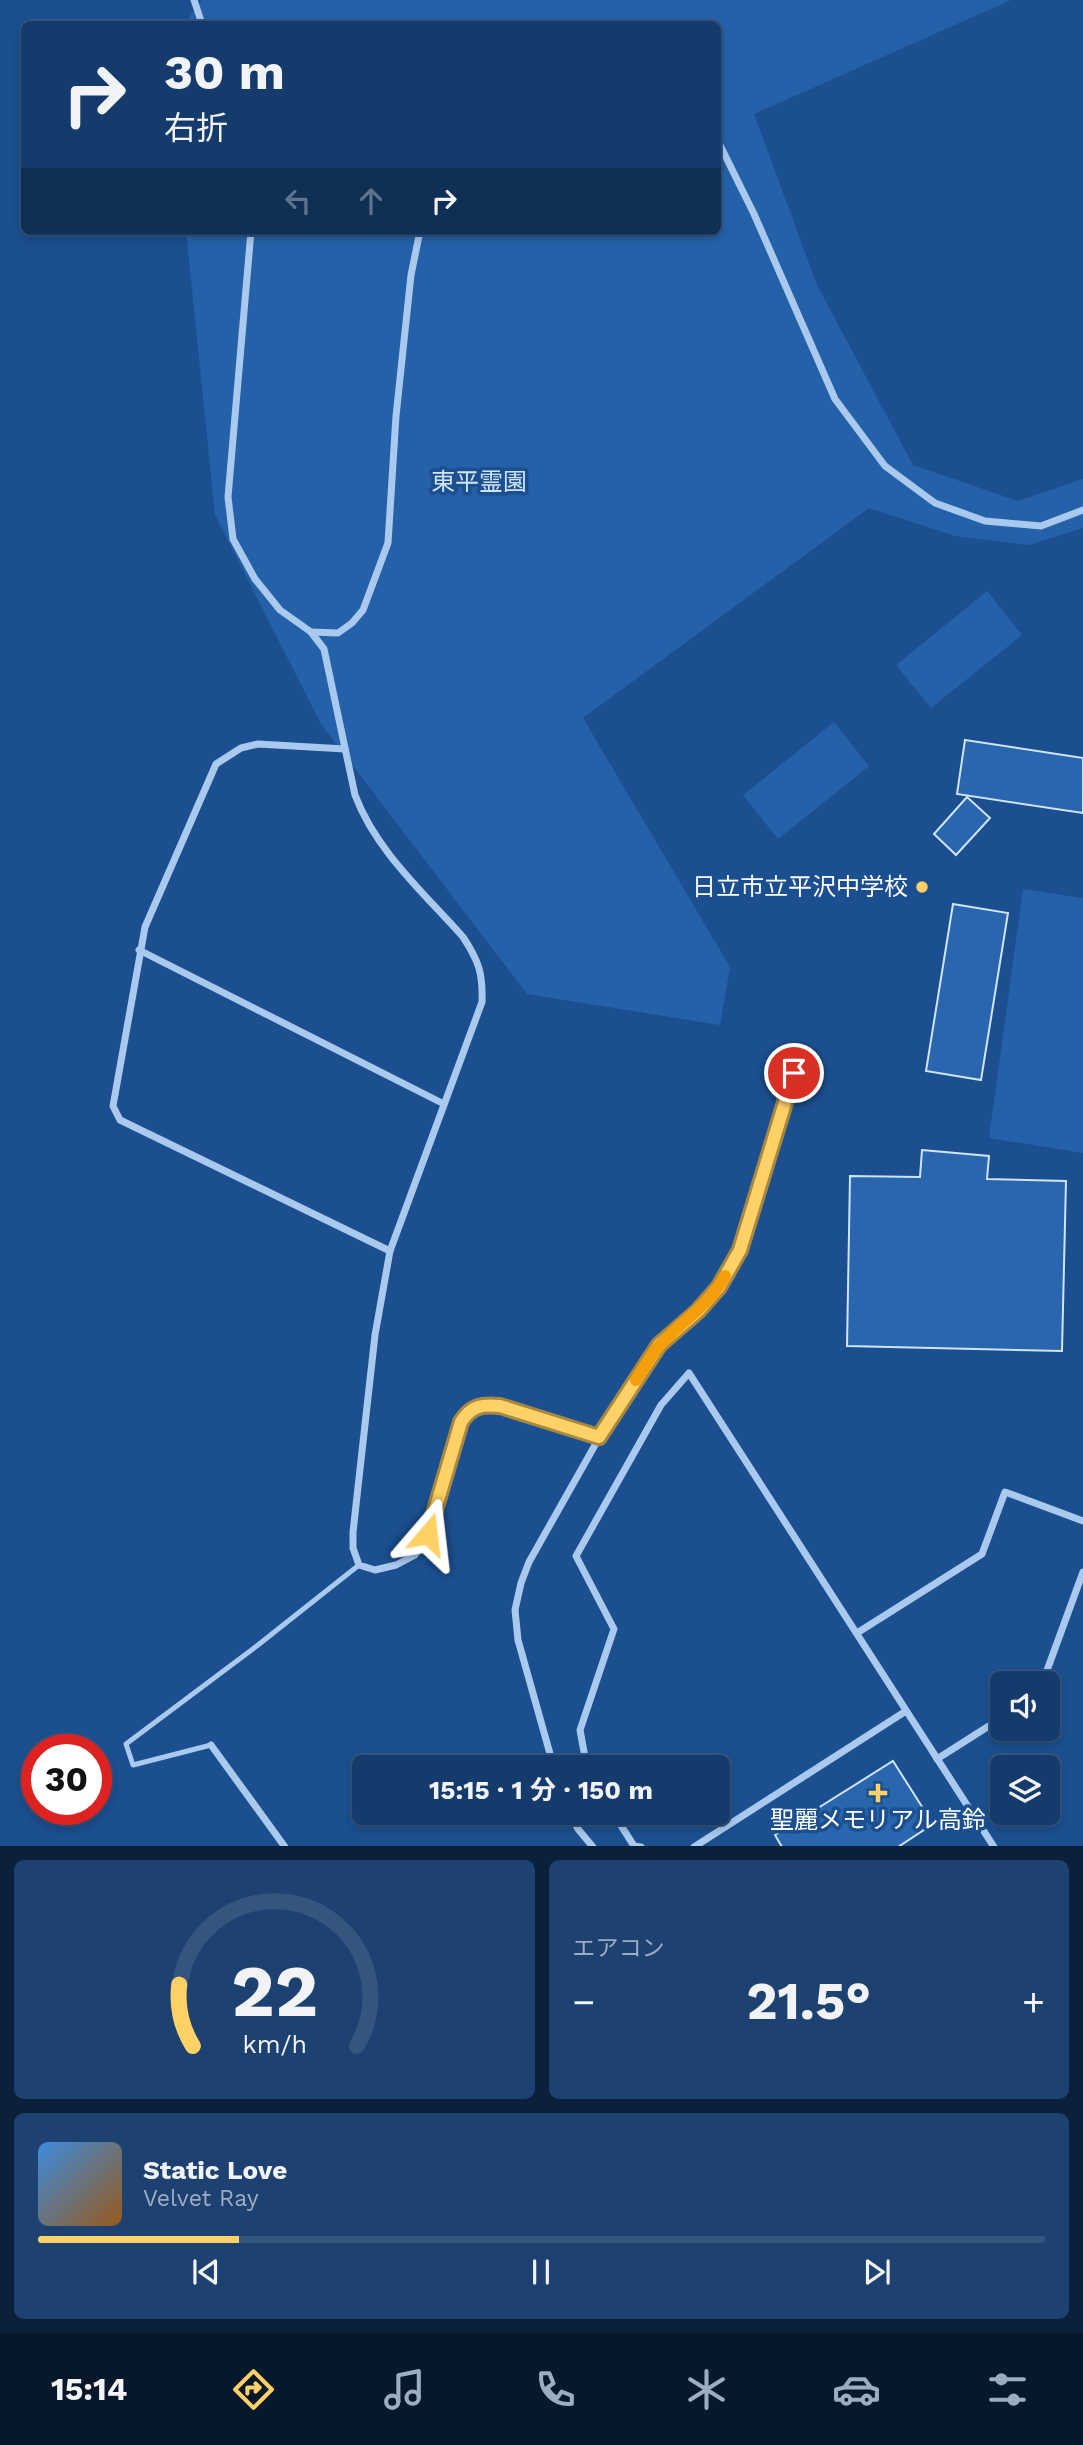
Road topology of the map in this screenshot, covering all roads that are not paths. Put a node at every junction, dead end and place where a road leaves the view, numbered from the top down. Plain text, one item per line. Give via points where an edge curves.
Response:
1 (194, 0) edge
2 (201, 21) edge
3 (721, 147) edge
4 (251, 235) edge
5 (418, 235) edge
6 (1083, 510) edge
7 (310, 632) junction
8 (345, 749) junction
9 (139, 950) junction
10 (794, 1073) dead end
11 (444, 1104) junction
12 (390, 1251) junction
13 (599, 1437) junction
14 (1083, 1521) edge
15 (359, 1565) junction
16 (1083, 1572) edge
17 (856, 1633) junction
18 (1047, 1671) edge
19 (906, 1711) junction
20 (990, 1725) edge
21 (211, 1745) joint
22 (550, 1755) edge
23 (585, 1755) edge
24 (937, 1759) junction
25 (576, 1825) edge
26 (621, 1825) edge
27 (285, 1846) edge
28 (593, 1846) edge
29 (642, 1846) edge
30 (694, 1846) edge
31 (994, 1846) edge

1 - 2 street
3 - 6 street via 835,399 885,466 935,503 985,521 1041,526
4 - 7 street via 229,497 233,539 255,579 280,610
5 - 7 street via 396,416 388,543 363,610 352,623 338,632
7 - 8 street via 324,649
8 - 9 street via 258,744 241,748 216,764
8 - 11 street via 355,795 376,838 463,937 483,977 482,1002
9 - 11 street
9 - 12 street via 113,1106 120,1120
10 - 13 street via 740,1250 719,1287 659,1345
11 - 12 street
12 - 15 street via 375,1335 353,1532
13 - 15 street via 500,1406 468,1412 461,1422 428,1534 415,1555 375,1570
13 - 22 street via 529,1562 515,1610 518,1640
14 - 17 street via 1005,1492 982,1554
15 - 21 lane via 126,1744 133,1765
16 - 18 street
17 - 19 street
17 - 23 street via 690,1373 661,1405 576,1556 614,1629 580,1730
19 - 24 street
19 - 30 street
20 - 24 street
21 - 27 street
24 - 31 street
25 - 28 street
26 - 29 street via 634,1846

